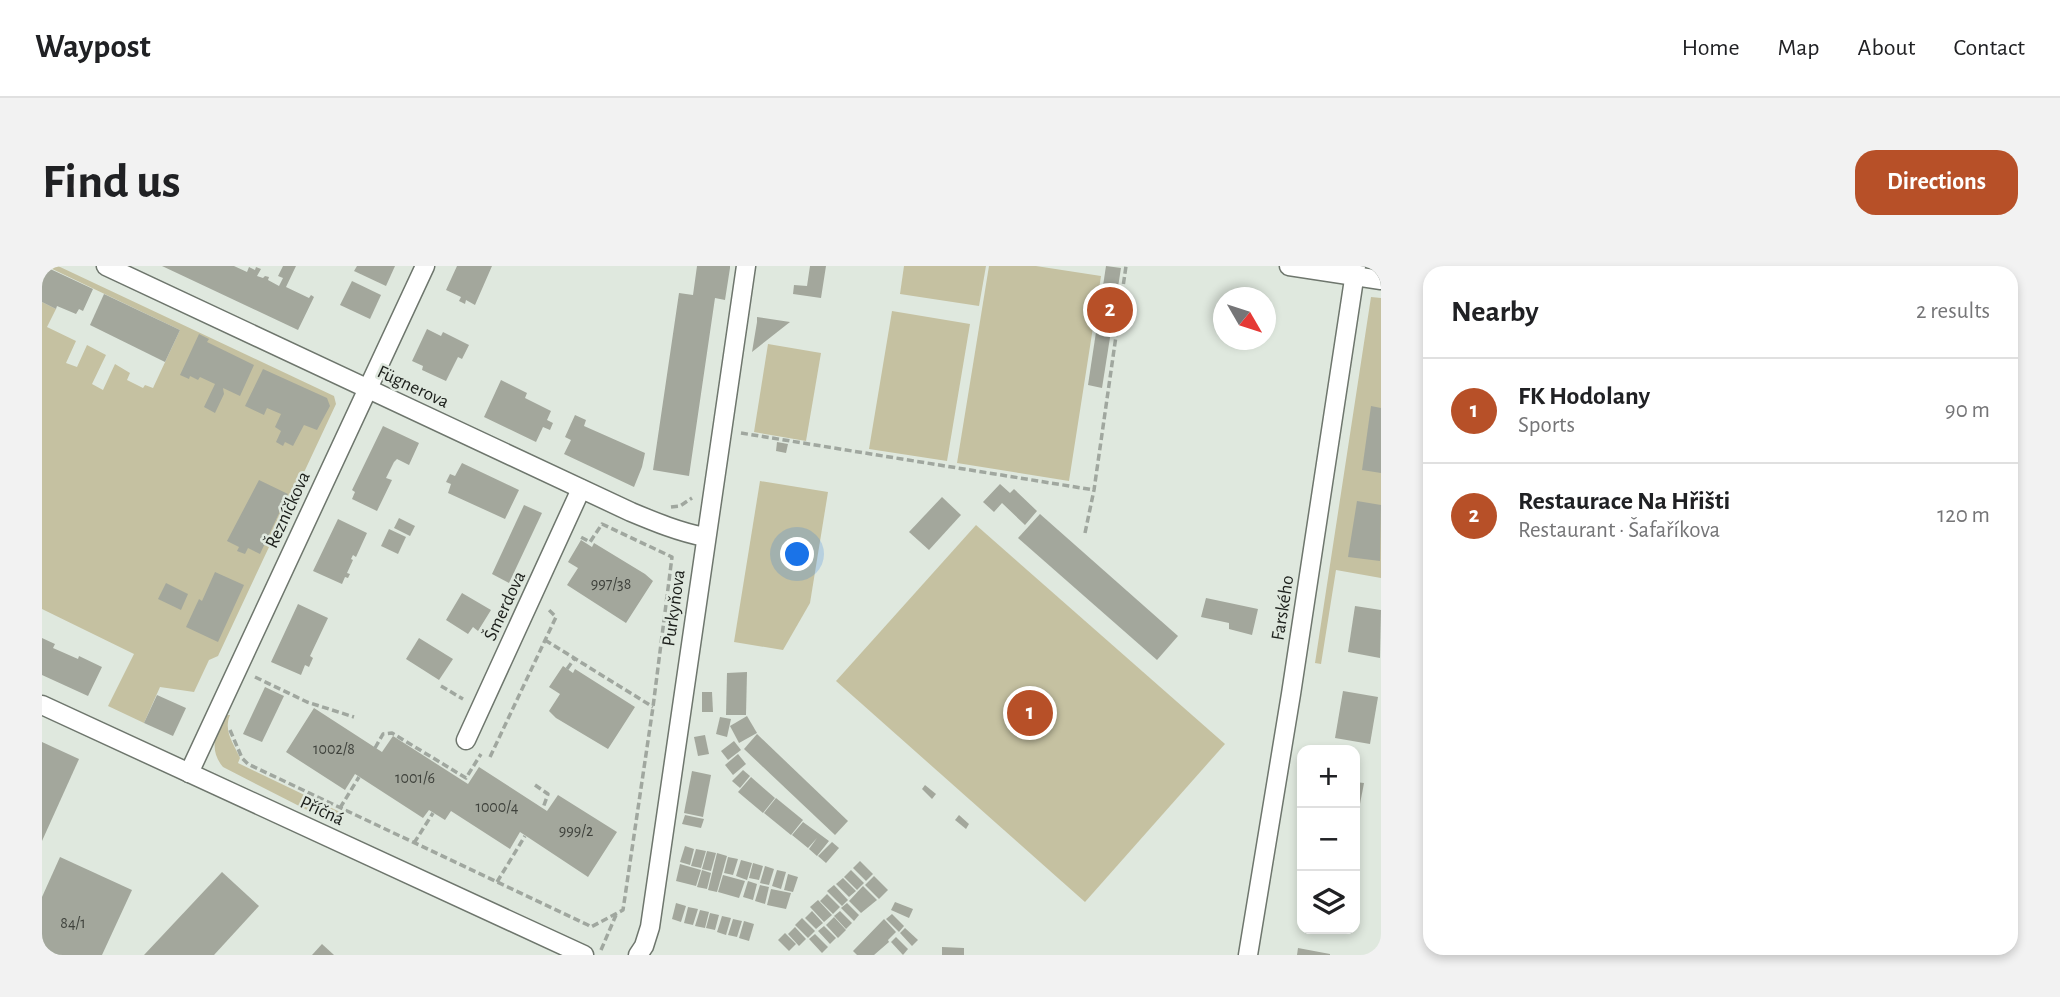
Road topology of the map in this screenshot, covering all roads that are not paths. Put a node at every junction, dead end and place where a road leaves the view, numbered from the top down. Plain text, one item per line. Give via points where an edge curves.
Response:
1 (106, 266) edge
2 (425, 266) edge
3 (746, 266) edge
4 (1289, 266) edge
5 (1355, 271) edge
6 (1381, 281) edge
7 (368, 389) junction
8 (582, 489) junction
9 (705, 537) junction
10 (42, 705) edge
11 (466, 740) dead end
12 (189, 773) junction
13 (584, 955) edge
14 (638, 955) edge
15 (1248, 955) edge

1 - 7 street, Fügnerova
2 - 7 street, Řezníčkova
3 - 9 street, Purkyňova
4 - 5 street
5 - 6 street
5 - 15 street, Farského
7 - 8 street, Fügnerova
7 - 12 street, Řezníčkova
8 - 9 street, Fügnerova via 668,528
8 - 11 street, Šmerdova
9 - 14 street, Purkyňova via 650,927
10 - 12 street, Příčná
12 - 13 street, Příčná

